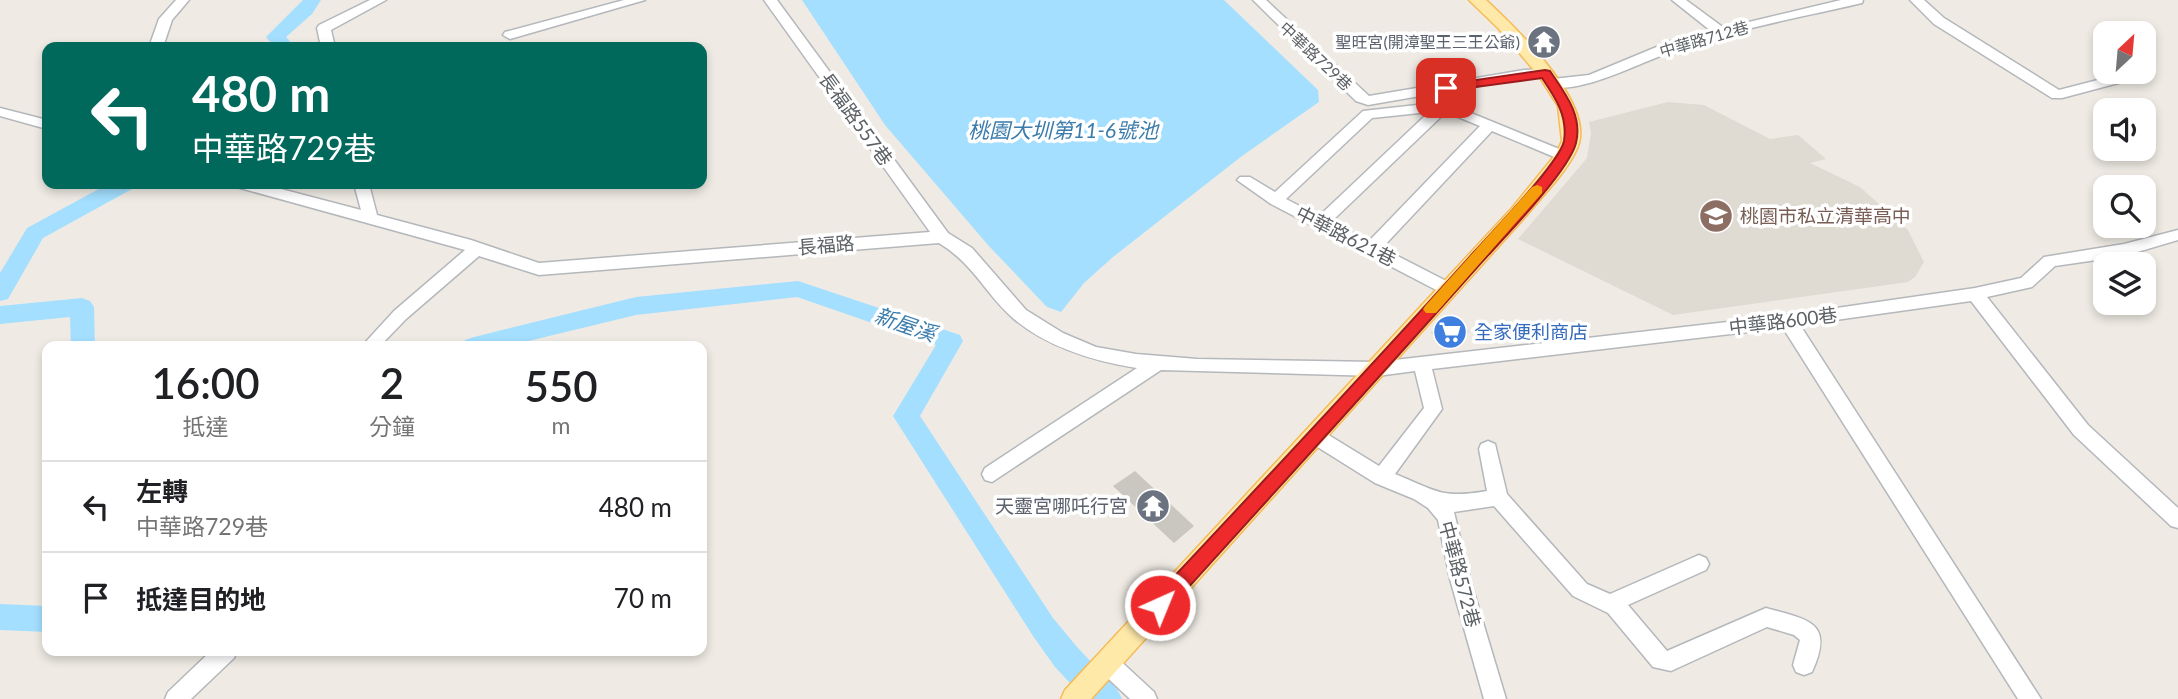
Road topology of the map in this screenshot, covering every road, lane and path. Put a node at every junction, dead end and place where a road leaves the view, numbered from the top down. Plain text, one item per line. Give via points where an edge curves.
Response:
1 (184, 0) edge
2 (380, 0) edge
3 (639, 0) edge
4 (770, 0) edge
5 (1259, 0) edge
6 (1477, 0) edge
7 (1678, 0) edge
8 (1857, 0) edge
9 (1916, 0) edge
10 (1722, 33) junction
11 (510, 35) dead end
12 (158, 42) edge
13 (327, 42) edge
14 (1549, 78) junction
15 (2098, 84) edge
16 (1444, 106) junction
17 (0, 111) edge
18 (42, 124) edge
19 (1492, 124) junction
20 (1564, 156) junction
21 (1245, 180) dead end
22 (264, 189) edge
23 (363, 189) edge
24 (1276, 200) junction
25 (370, 217) junction
26 (1321, 223) junction
27 (2178, 235) edge
28 (942, 237) junction
29 (1372, 248) junction
30 (476, 250) junction
31 (1448, 289) junction
32 (1975, 294) junction
33 (1788, 321) junction
34 (375, 341) edge
35 (1158, 363) junction
36 (1422, 365) junction
37 (1377, 369) junction
38 (1315, 436) junction
39 (1488, 449) dead end
40 (992, 474) dead end
41 (1382, 477) junction
42 (1498, 497) junction
43 (1435, 502) junction
44 (2178, 520) edge
45 (1699, 564) dead end
46 (1609, 604) junction
47 (221, 656) edge
48 (1804, 664) dead end
49 (1089, 680) edge
50 (176, 699) edge
51 (1146, 699) edge
52 (1495, 699) edge
53 (2030, 699) edge

1 - 12 street via 166,19
2 - 13 street via 324,28
3 - 11 street
4 - 28 street, 長福路557巷
5 - 14 street, 中華路729巷 via 1368,101 1524,74
6 - 14 main road
7 - 10 street
8 - 10 street, 中華路712巷
9 - 15 street via 1939,21 2057,95
10 - 14 street, 中華路712巷 via 1676,44 1592,79
14 - 20 main road via 1567,106 1571,141
16 - 19 street
16 - 24 street via 1368,114
16 - 26 street
17 - 18 street
19 - 20 street
19 - 29 street
20 - 31 main road
21 - 24 street, 中華路621巷
22 - 25 street, 長福路
23 - 25 street
24 - 26 street, 中華路621巷
25 - 30 street, 長福路
26 - 29 street, 中華路621巷
27 - 32 street, 中華路600巷 via 2124,250 2050,261 2025,283
28 - 30 street, 長福路 via 539,269
28 - 35 street via 966,252 1020,314 1057,338 1093,353
29 - 31 street, 中華路621巷
30 - 34 street
31 - 37 main road
32 - 33 street, 中華路600巷
32 - 44 street via 2081,430
33 - 36 street, 中華路600巷
33 - 53 street
35 - 37 street
35 - 40 street
36 - 37 street, 中華路600巷
36 - 41 street via 1433,409
37 - 38 main road
38 - 41 street, 中華路572巷
38 - 49 main road
39 - 42 street
41 - 43 street, 中華路572巷
42 - 43 street via 1459,504
42 - 46 street via 1580,590
43 - 52 street, 中華路572巷 via 1447,517
45 - 46 street
46 - 48 street via 1623,613 1661,660 1671,661 1766,617 1801,627 1810,636
47 - 50 street
49 - 51 street

